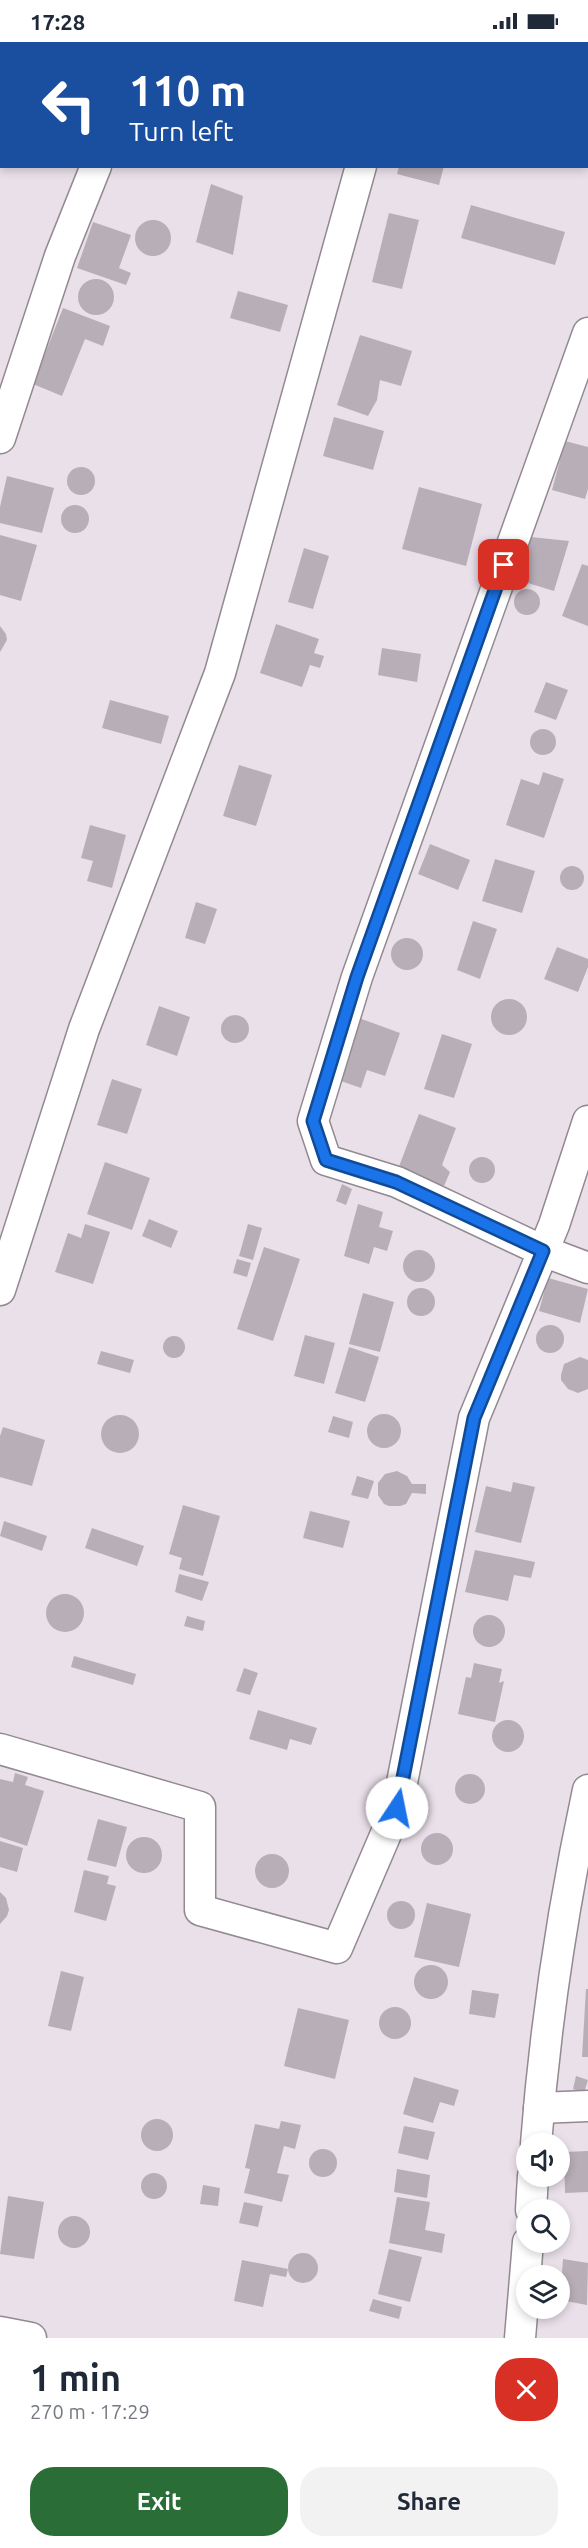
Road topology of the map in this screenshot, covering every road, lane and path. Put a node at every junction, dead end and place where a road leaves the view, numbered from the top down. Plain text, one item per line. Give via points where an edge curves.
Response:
1 (95, 168) edge
2 (360, 168) edge
3 (588, 333) edge
4 (0, 438) edge
5 (588, 1121) edge
6 (543, 1251) junction
7 (588, 1268) edge
8 (0, 1290) edge
9 (0, 1749) edge
10 (588, 1791) edge
11 (588, 2106) edge
12 (539, 2108) junction
13 (537, 2133) edge
14 (527, 2253) edge
15 (0, 2331) edge
16 (31, 2338) edge
17 (519, 2338) edge

1 - 4 street via 60,255
2 - 8 street via 220,673 84,1029
3 - 6 street via 357,977 313,1121 326,1160 396,1182
5 - 6 street
6 - 7 street
6 - 9 street via 474,1418 397,1808 337,1948 200,1910 201,1808
10 - 12 street via 566,1902
11 - 12 street
12 - 13 street
14 - 17 street
15 - 16 street

